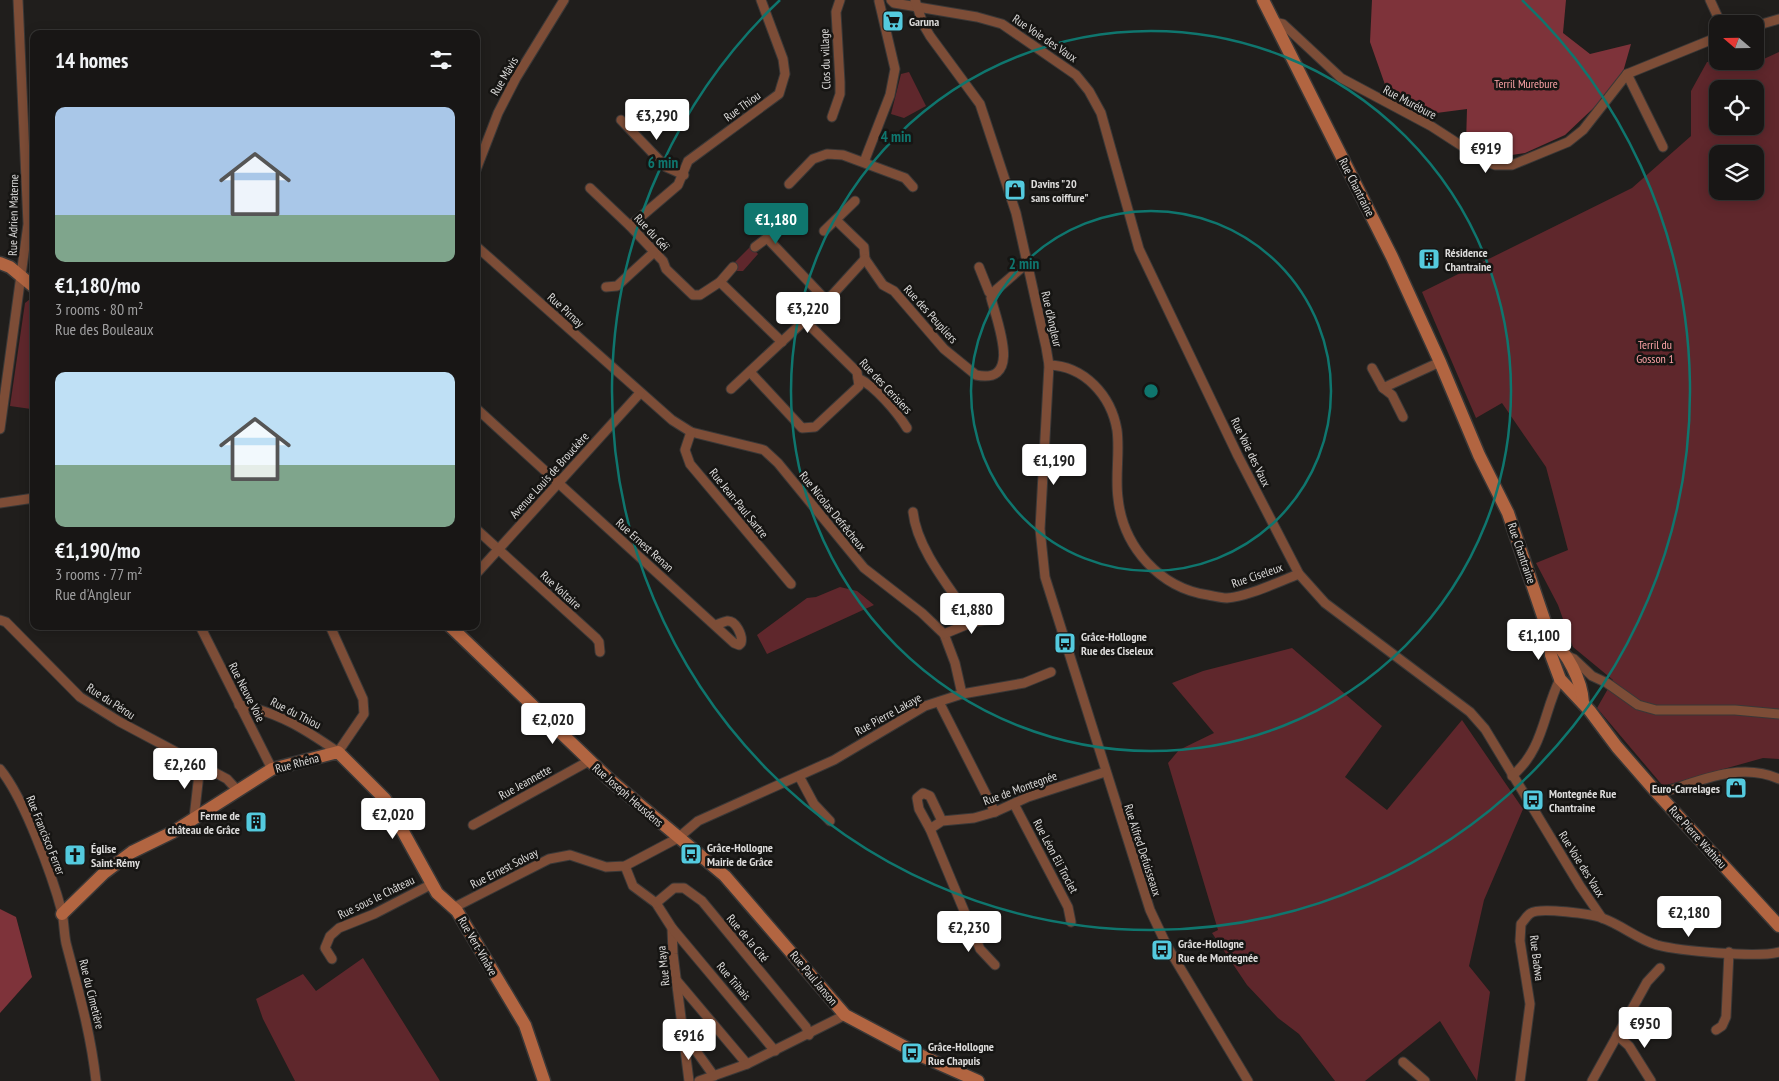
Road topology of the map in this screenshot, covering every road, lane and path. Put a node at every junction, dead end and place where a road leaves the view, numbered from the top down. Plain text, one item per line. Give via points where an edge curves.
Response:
1 (18, 0) edge
2 (564, 0) edge
3 (761, 0) edge
4 (840, 0) edge
5 (1263, 0) edge
6 (1710, 0) edge
7 (884, 1) edge
8 (916, 3) edge
9 (1717, 15) edge
10 (1272, 18) junction
11 (1779, 18) edge
12 (1764, 23) edge
13 (1709, 41) edge
14 (1628, 74) junction
15 (832, 117) dead end
16 (621, 120) dead end
17 (1663, 147) dead end
18 (480, 160) edge
19 (864, 162) junction
20 (684, 175) junction
21 (789, 184) dead end
22 (913, 187) dead end
23 (590, 188) dead end
24 (855, 201) dead end
25 (836, 220) junction
26 (779, 224) dead end
27 (630, 226) junction
28 (824, 231) dead end
29 (767, 238) junction
30 (755, 247) dead end
31 (480, 250) edge
32 (653, 253) junction
33 (865, 259) junction
34 (0, 263) edge
35 (1026, 264) junction
36 (733, 267) dead end
37 (980, 267) dead end
38 (22, 277) junction
39 (720, 282) junction
40 (30, 284) edge
41 (606, 287) dead end
42 (992, 296) junction
43 (825, 299) junction
44 (804, 320) junction
45 (782, 342) junction
46 (1440, 362) junction
47 (1049, 365) junction
48 (1372, 368) dead end
49 (750, 372) junction
50 (858, 378) junction
51 (1383, 388) junction
52 (731, 390) dead end
53 (640, 393) junction
54 (480, 412) edge
55 (1403, 416) dead end
56 (907, 428) dead end
57 (0, 429) edge
58 (692, 432) junction
59 (559, 483) junction
60 (30, 499) edge
61 (0, 503) edge
62 (912, 512) dead end
63 (480, 534) edge
64 (498, 550) junction
65 (480, 570) edge
66 (1299, 574) junction
67 (791, 584) dead end
68 (1056, 608) joint
69 (994, 619) dead end
70 (0, 620) edge
71 (972, 622) junction
72 (715, 625) dead end
73 (202, 630) edge
74 (332, 630) edge
75 (454, 630) edge
76 (944, 634) junction
77 (1550, 637) junction
78 (600, 652) dead end
79 (1566, 656) junction
80 (1052, 672) dead end
81 (1592, 676) junction
82 (1560, 679) junction
83 (1576, 679) junction
84 (962, 694) junction
85 (939, 702) junction
86 (1583, 703) junction
87 (239, 705) junction
88 (1779, 714) edge
89 (338, 752) junction
90 (589, 761) junction
91 (200, 765) junction
92 (0, 769) edge
93 (272, 769) junction
94 (1105, 772) junction
95 (800, 776) junction
96 (1512, 776) junction
97 (1779, 779) edge
98 (237, 790) junction
99 (1658, 794) junction
100 (1014, 804) junction
101 (995, 812) junction
102 (194, 818) junction
103 (830, 821) dead end
104 (942, 821) junction
105 (474, 825) dead end
106 (930, 829) junction
107 (678, 838) junction
108 (625, 866) junction
109 (432, 884) junction
110 (656, 903) junction
111 (453, 908) junction
112 (62, 914) junction
113 (1602, 918) junction
114 (1071, 922) dead end
115 (1779, 926) edge
116 (672, 928) junction
117 (1730, 952) junction
118 (1779, 952) edge
119 (332, 959) dead end
120 (995, 964) dead end
121 (1660, 968) dead end
122 (677, 981) junction
123 (845, 1015) junction
124 (1716, 1030) dead end
125 (683, 1032) junction
126 (809, 1034) junction
127 (1617, 1035) junction
128 (774, 1051) junction
129 (1403, 1062) dead end
130 (747, 1064) junction
131 (714, 1076) junction
132 (96, 1081) edge
133 (544, 1081) edge
134 (689, 1081) edge
135 (699, 1081) edge
136 (978, 1081) edge
137 (1248, 1081) edge
138 (1424, 1081) edge
139 (1520, 1081) edge
140 (1592, 1081) edge
141 (1651, 1081) edge

1 - 38 street, Rue Adrien Materne via 28,198
2 - 18 street, Rue Mâvis via 516,78
3 - 20 street, Rue Thiou via 783,59 785,74 779,94 688,161
4 - 15 street, Clos du village via 836,12 840,94
5 - 10 street, Rue Chantraine
6 - 9 street
7 - 8 street, Rue Voie des Vaux
7 - 19 street via 895,69 890,95
8 - 35 street, Rue d'Angleur via 930,36 980,104 1016,213
8 - 66 street, Rue Voie des Vaux via 1002,24 1071,70 1089,91 1101,113 1139,249 1238,456
10 - 14 street, Rue Murébure via 1283,24 1341,78 1495,165 1512,165 1568,142 1583,130
10 - 46 street, Rue Chantraine via 1392,257
11 - 12 street
13 - 14 street, Rue Murébure
14 - 17 street
16 - 20 street via 666,167
19 - 21 street via 834,154 819,156
19 - 22 street via 905,178
20 - 27 street, Rue Thiou via 678,185
23 - 27 street, Rue du Géï
24 - 25 street
25 - 28 street
25 - 33 street, Rue des Peupliers via 864,247
26 - 29 street
27 - 32 street, Rue du Géï
29 - 30 street
29 - 43 street
31 - 53 street, Rue Pirnay
32 - 39 street, Rue du Géï via 693,295 700,295
32 - 41 street via 616,286
33 - 42 street, Rue des Peupliers via 883,285 894,291 944,349 976,375 990,377 1001,370 1005,358
33 - 43 street
34 - 38 street
35 - 42 street
35 - 47 street, Rue d'Angleur
36 - 39 street
37 - 42 street, Rue des Peupliers
38 - 40 street
38 - 57 street, Rue Adrien Materne
39 - 45 street
43 - 44 street
44 - 45 street
44 - 50 street, Rue des Cerisiers via 857,372
45 - 49 street
46 - 51 street
46 - 77 street, Rue Chantraine via 1508,514
47 - 66 street, Rue Ciseleux via 1070,368 1084,376 1103,395 1117,430 1118,498 1126,534 1152,569 1189,592 1227,598
47 - 68 street, Rue d'Angleur via 1040,529 1045,577
48 - 51 street
49 - 50 street via 802,428 807,429 815,427 842,403 859,386
49 - 52 street
50 - 56 street, Rue des Cerisiers via 865,381
51 - 55 street via 1392,395
53 - 58 street, Rue Nicolas Defrêcheux via 665,415
53 - 59 street, Avenue Louis de Brouckère
54 - 59 street, Rue Ernest Renan
58 - 67 street, Rue Jean-Paul Sartre via 685,450 690,464
58 - 76 street, Rue Nicolas Defrêcheux via 764,450 864,568
59 - 64 street, Avenue Louis de Brouckère
59 - 72 street, Rue Ernest Renan
60 - 61 street
62 - 71 street via 914,527 929,556
63 - 64 street, Rue Voltaire
64 - 65 street, Avenue Louis de Brouckère
64 - 78 street, Rue Voltaire via 596,638
66 - 96 street, Rue Voie des Vaux via 1325,603 1470,712 1485,729
68 - 94 street, Rue Alfred Defuisseaux
69 - 71 street
70 - 91 street, Rue du Pérou via 6,622 80,697
71 - 76 street
73 - 87 street, Rue Neuve Voie
74 - 89 street via 363,699 364,714
75 - 90 street, Rue Joseph Heusdens
76 - 84 street, Rue Nicolas Defrêcheux
77 - 79 street, Rue Chantraine
77 - 82 street, Rue Chantraine via 1551,656
79 - 81 street, Rue Chantraine
79 - 83 street, Rue Chantraine
80 - 84 street, Rue Pierre Lakaye via 1024,683
81 - 83 street
81 - 88 street, Rue Chantraine via 1638,705 1656,710 1736,710
82 - 83 street
82 - 86 street, Rue Pierre Wathieu
82 - 96 street via 1550,698 1544,729 1531,755
83 - 86 street, Rue Chantraine via 1582,688
84 - 85 street, Rue Pierre Lakaye
85 - 95 street, Rue Pierre Lakaye via 925,706 834,760
85 - 101 street
86 - 99 street, Rue Pierre Wathieu
87 - 89 street, Rue du Thiou via 273,713 308,731
87 - 93 street, Rue Neuve Voie
89 - 93 street, Rue Rhéna
89 - 109 street, Rue Vert-Vinâve via 386,799
90 - 105 street, Rue Jeannette
90 - 107 street, Rue Joseph Heusdens
91 - 98 street, Rue du Pérou via 227,779
91 - 102 street
92 - 112 street, Rue Francisco Ferrer via 23,808
93 - 98 street, Rue Rhéna
94 - 100 street, Rue de Montegnée
94 - 137 street, Rue Alfred Defuisseaux via 1150,910 1167,946
95 - 103 street via 814,804
95 - 107 street, Rue Pierre Lakaye via 698,822
96 - 113 street, Rue Voie des Vaux
97 - 99 street via 1769,774 1736,770
98 - 102 street, Rue Rhéna
99 - 115 street, Rue Pierre Wathieu
100 - 101 street, Rue de Montegnée
100 - 114 street, Rue Léon Eli Troclet via 1068,907
101 - 104 street, Rue de Montegnée
102 - 112 street, Rue Rhéna via 132,852 104,873
104 - 106 street, Rue de Montegnée
104 - 106 street via 930,796 923,792 917,798 919,809
106 - 120 street via 980,949
107 - 108 street, Rue Pierre Lakaye
107 - 123 street, Rue Paul Janson via 726,876
108 - 110 street, Rue Maya via 633,886
108 - 111 street, Rue Ernest Solvay via 606,867 570,855 549,859
109 - 111 street, Rue Vert-Vinâve
109 - 119 street, Rue sous le Château via 334,932 325,948
110 - 116 street, Rue Maya
110 - 126 street, Rue de la Cité via 674,888 684,888 702,901
111 - 133 street, Rue Vert-Vinâve via 525,1026
112 - 132 street, Rue du Cimetière via 64,935 92,1043
113 - 117 street via 1659,945
113 - 139 street, Rue Badwa via 1547,909 1531,913 1521,924 1520,940 1530,1004
116 - 122 street, Rue Maya
116 - 128 street, Rue Trihais
117 - 118 street
117 - 124 street via 1726,1017
121 - 127 street via 1647,982
122 - 125 street, Rue Maya
122 - 130 street
123 - 126 street
123 - 136 street, Rue Paul Janson via 924,1057
125 - 131 street
125 - 134 street, Rue Maya
126 - 128 street
127 - 140 street
127 - 141 street via 1629,1046
128 - 130 street
129 - 138 street
130 - 131 street
131 - 135 street

